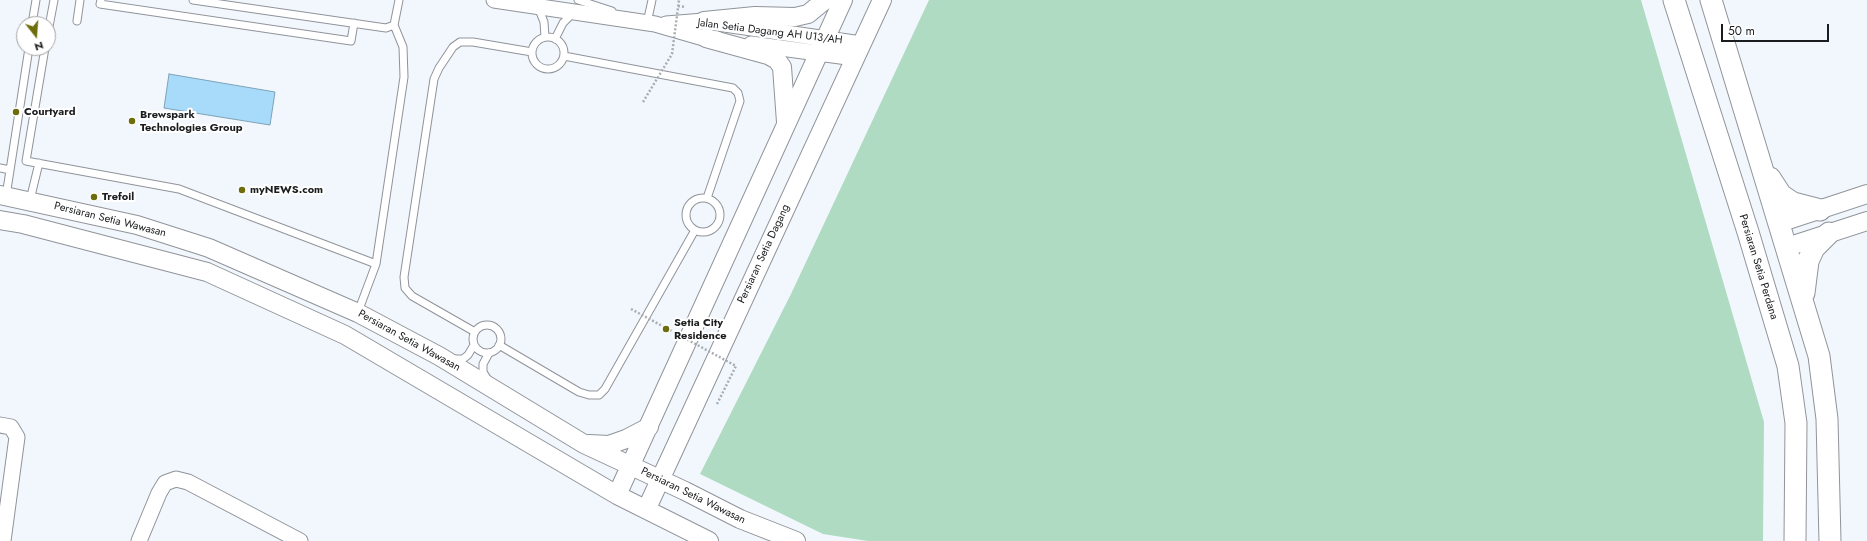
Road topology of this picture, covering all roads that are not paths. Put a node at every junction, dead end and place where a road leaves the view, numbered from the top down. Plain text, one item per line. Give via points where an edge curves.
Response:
1 (36, 0) edge
2 (54, 0) edge
3 (80, 0) edge
4 (101, 0) edge
5 (192, 0) edge
6 (399, 0) edge
7 (494, 0) edge
8 (652, 0) edge
9 (825, 0) edge
10 (843, 0) edge
11 (882, 0) edge
12 (1674, 0) edge
13 (1711, 0) edge
14 (576, 6) edge
15 (538, 7) junction
16 (33, 16) edge
17 (51, 16) edge
18 (77, 21) dead end
19 (354, 23) junction
20 (651, 24) junction
21 (394, 25) junction
22 (705, 29) junction
23 (545, 37) junction
24 (555, 39) junction
25 (822, 46) junction
26 (858, 51) junction
27 (532, 52) junction
28 (28, 56) edge
29 (44, 56) edge
30 (564, 56) junction
31 (786, 125) junction
32 (1756, 151) junction
33 (39, 163) junction
34 (0, 168) edge
35 (10, 170) junction
36 (1867, 194) edge
37 (3, 195) edge
38 (1736, 196) junction
39 (707, 198) junction
40 (30, 200) junction
41 (1820, 210) junction
42 (0, 220) edge
43 (1867, 221) edge
44 (1779, 223) junction
45 (695, 230) junction
46 (1829, 233) junction
47 (1767, 241) junction
48 (1787, 247) junction
49 (376, 264) junction
50 (1768, 297) junction
51 (1803, 302) junction
52 (358, 313) junction
53 (475, 332) junction
54 (474, 345) junction
55 (499, 346) junction
56 (489, 353) junction
57 (439, 356) junction
58 (500, 393) junction
59 (0, 425) edge
60 (649, 427) junction
61 (584, 444) junction
62 (676, 444) junction
63 (631, 467) junction
64 (660, 480) junction
65 (686, 491) junction
66 (617, 495) junction
67 (647, 508) junction
68 (3, 541) edge
69 (139, 541) edge
70 (300, 541) edge
71 (709, 541) edge
72 (796, 541) edge
73 (1796, 541) edge
74 (1830, 541) edge

1 - 16 lane
2 - 17 lane
3 - 18 lane
4 - 19 lane via 100,4 351,41
5 - 19 lane
6 - 21 lane
7 - 15 street, Jalan Setia Dagang AH U13/AH
8 - 20 lane
9 - 22 street via 808,14 795,17 755,16
10 - 25 street
11 - 26 street, Persiaran Setia Dagang
12 - 38 main road, Persiaran Setia Perdana
13 - 32 main road
14 - 15 street, Jalan Setia Dagang AH U13/AH
14 - 20 street, Jalan Setia Dagang AH U13/AH
14 - 24 lane
15 - 23 lane via 544,22
19 - 21 lane via 389,28
20 - 22 street, Jalan Setia Dagang AH U13/AH
21 - 49 lane via 403,47 404,77
22 - 25 street, Jalan Setia Dagang AH U13/AH
22 - 31 street via 777,60 782,67
23 - 24 lane
23 - 27 lane via 536,42
24 - 30 lane via 563,46
25 - 26 street, Jalan Setia Dagang AH U13/AH
25 - 31 street
26 - 62 street, Persiaran Setia Dagang
27 - 30 lane via 534,62 543,69 559,66
27 - 53 lane via 460,42 453,47 434,79 404,277 405,288 412,296
28 - 35 lane via 12,139
29 - 33 lane via 26,160
30 - 39 lane via 732,88 740,101
31 - 60 street
32 - 41 main road via 1781,196 1793,203
32 - 44 main road
33 - 40 lane
33 - 49 lane via 179,189
34 - 35 lane
35 - 37 lane
36 - 41 street
37 - 40 street, Persiaran Setia Wawasan
38 - 47 main road via 1746,208 1756,230
38 - 50 main road, Persiaran Setia Perdana
39 - 45 lane via 696,198 686,211 687,222
39 - 45 lane via 717,204 721,215 720,221 712,230
40 - 52 street, Persiaran Setia Wawasan via 137,224 209,248
41 - 44 street
42 - 66 street via 207,272 345,335
43 - 46 street
44 - 47 main road
44 - 48 main road
45 - 55 lane via 605,389 599,394 579,392
46 - 48 street
46 - 51 main road via 1814,248 1808,261
47 - 48 main road
47 - 50 main road via 1763,253 1768,277
48 - 51 main road
49 - 52 lane
50 - 73 main road, Persiaran Setia Perdana via 1788,366 1796,423
51 - 74 main road via 1819,356 1827,419
52 - 57 street, Persiaran Setia Wawasan
53 - 54 lane
53 - 55 lane via 482,326 491,326 498,332
54 - 56 lane via 480,351
54 - 57 lane via 463,359
55 - 56 lane
56 - 58 lane via 483,364 483,372
57 - 58 street, Persiaran Setia Wawasan
58 - 61 street, Persiaran Setia Wawasan
59 - 68 street via 11,427 17,437
60 - 61 street via 609,445
60 - 63 street
61 - 63 street, Persiaran Setia Wawasan
62 - 64 street, Persiaran Setia Dagang
62 - 65 street via 676,468
63 - 64 street, Persiaran Setia Wawasan
63 - 66 street
64 - 65 street, Persiaran Setia Wawasan
64 - 67 street, Persiaran Setia Dagang
65 - 72 street, Persiaran Setia Wawasan via 740,519
66 - 67 street
67 - 71 street
69 - 70 street via 159,493 165,483 176,479 188,482

